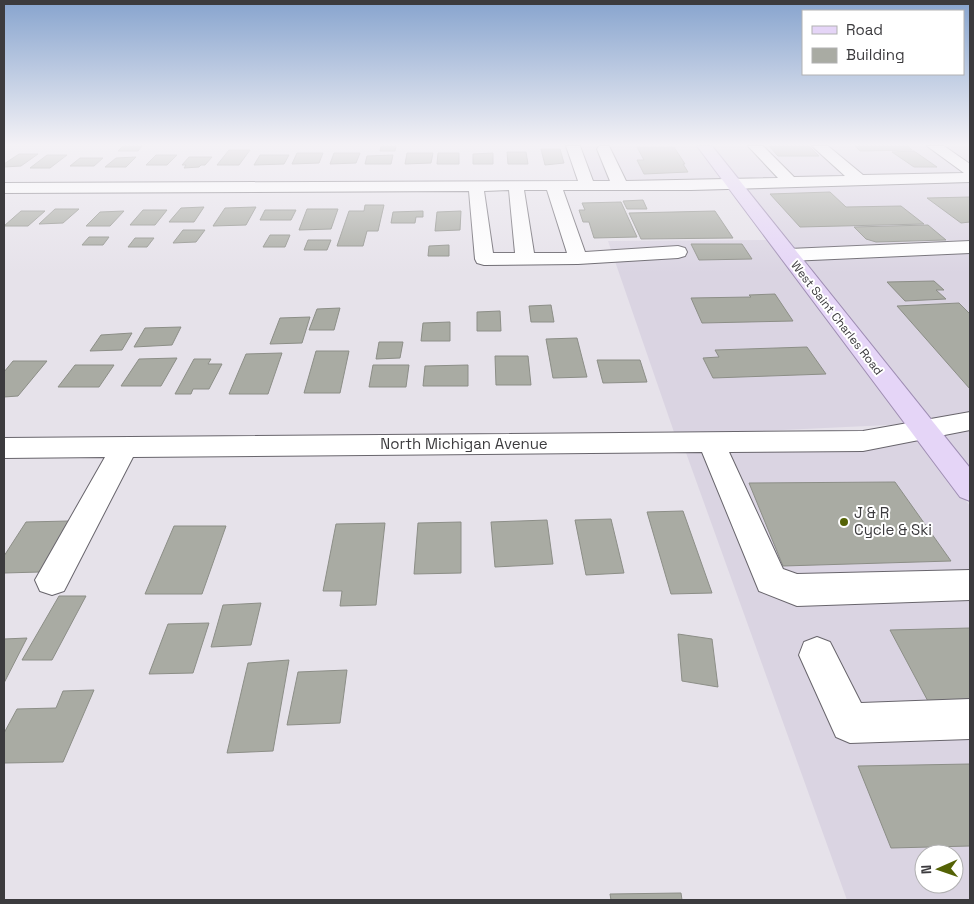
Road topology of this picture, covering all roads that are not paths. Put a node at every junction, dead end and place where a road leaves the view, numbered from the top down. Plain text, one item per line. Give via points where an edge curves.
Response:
1 (476, 188) edge
2 (516, 188) edge
3 (553, 188) edge
4 (736, 188) edge
5 (970, 247) edge
6 (678, 252) dead end
7 (789, 255) junction
8 (578, 258) junction
9 (525, 259) junction
10 (970, 421) edge
11 (924, 430) junction
12 (711, 442) junction
13 (125, 447) junction
14 (4, 448) edge
15 (970, 489) edge
16 (52, 580) dead end
17 (970, 585) edge
18 (817, 655) dead end
19 (970, 719) edge

1 - 9 street via 484,259
2 - 9 street
3 - 8 street
4 - 7 main road, West Saint Charles Road
5 - 7 street
6 - 8 street
7 - 11 main road, West Saint Charles Road
8 - 9 street
10 - 11 street, North Michigan Avenue
11 - 12 street, North Michigan Avenue via 863,441
11 - 15 main road, West Saint Charles Road
12 - 13 street, North Michigan Avenue
12 - 17 street via 771,580 796,590
13 - 14 street, North Michigan Avenue
13 - 16 street
18 - 19 street via 850,723

